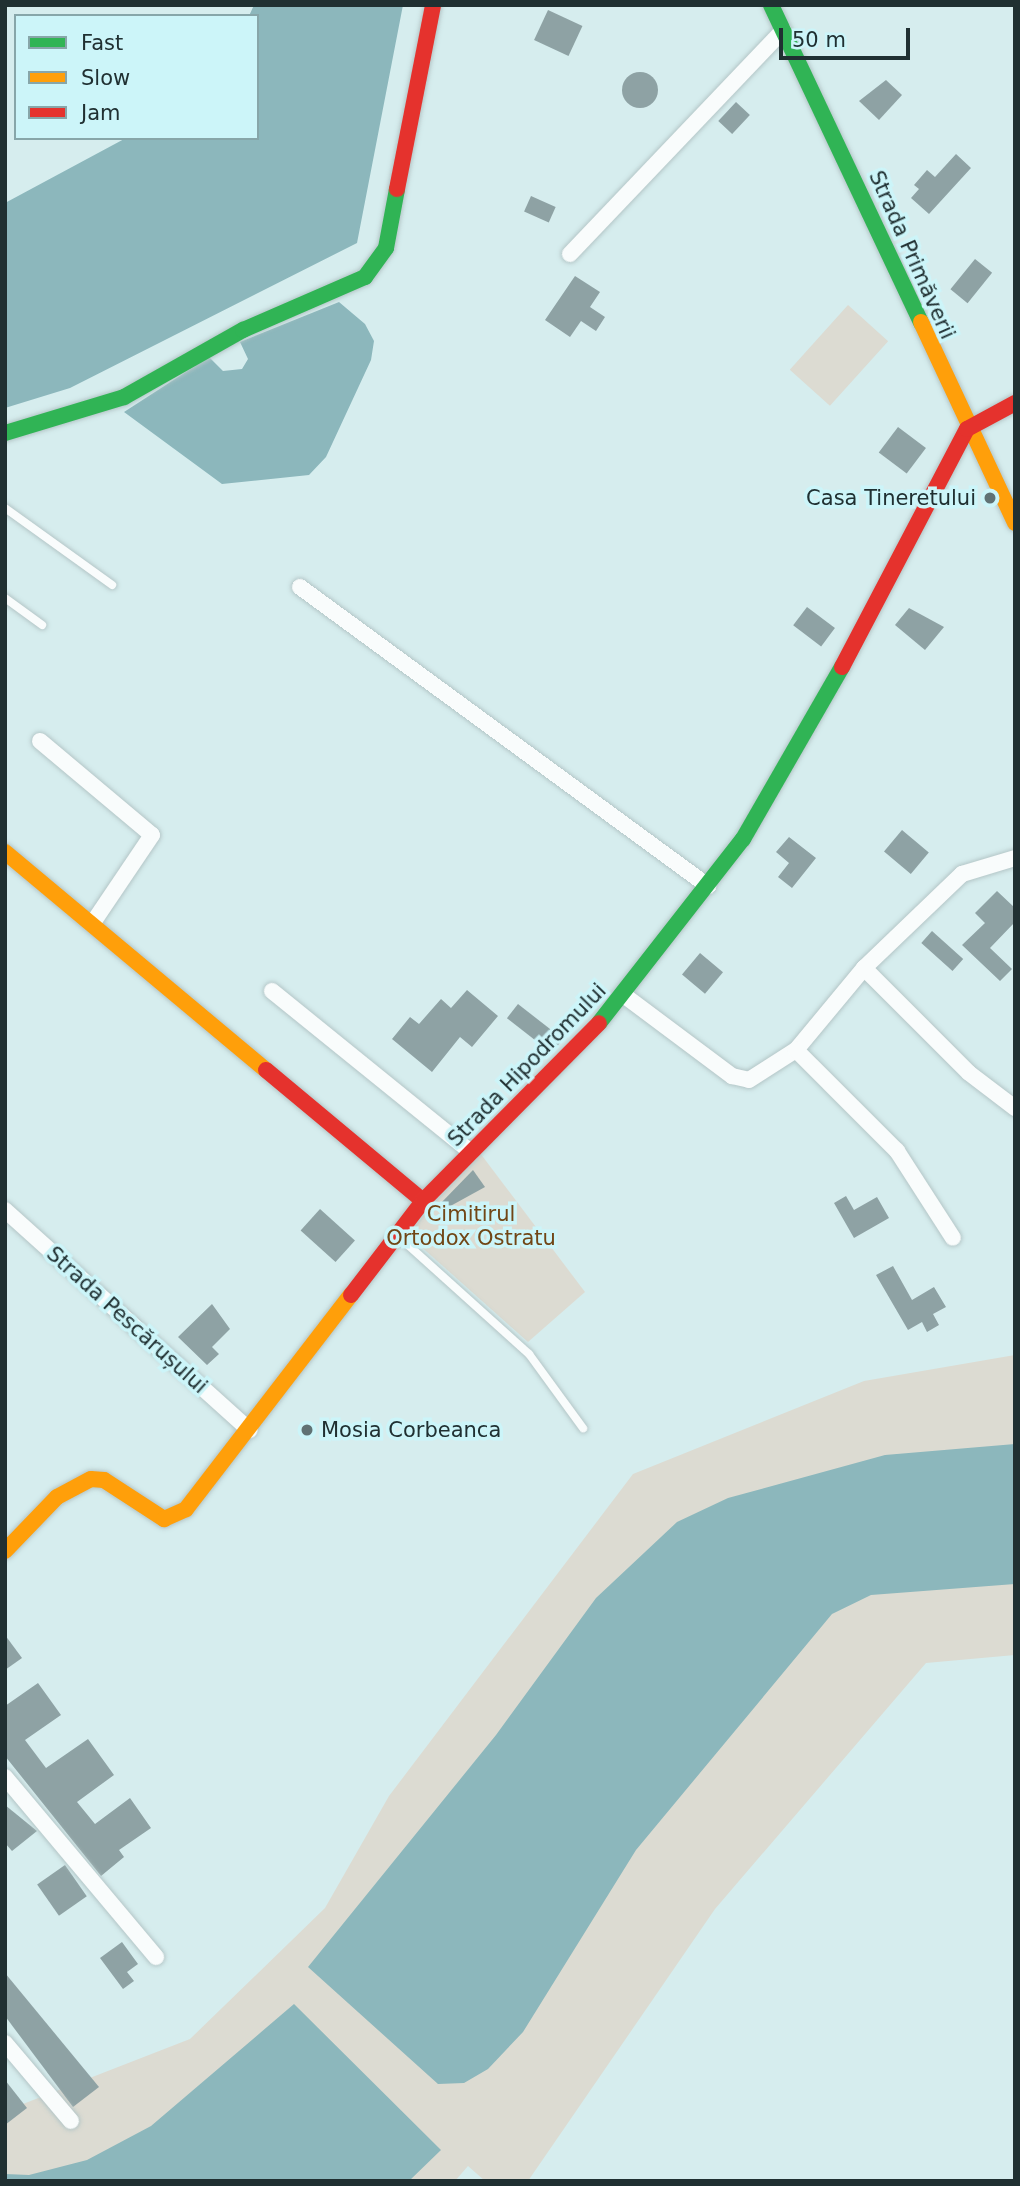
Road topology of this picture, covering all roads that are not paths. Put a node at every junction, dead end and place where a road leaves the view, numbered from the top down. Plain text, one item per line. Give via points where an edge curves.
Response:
1 (433, 5) edge
2 (771, 5) edge
3 (783, 30) junction
4 (570, 254) dead end
5 (1015, 403) edge
6 (967, 429) junction
7 (5, 433) edge
8 (5, 508) edge
9 (1015, 523) edge
10 (112, 584) dead end
11 (300, 587) dead end
12 (5, 598) edge
13 (42, 625) dead end
14 (40, 741) dead end
15 (5, 852) edge
16 (1015, 858) edge
17 (708, 886) junction
18 (92, 924) junction
19 (864, 968) junction
20 (272, 991) dead end
21 (625, 996) junction
22 (796, 1050) junction
23 (1015, 1108) edge
24 (471, 1152) junction
25 (423, 1201) junction
26 (5, 1210) edge
27 (397, 1236) junction
28 (953, 1238) dead end
29 (583, 1428) dead end
30 (249, 1430) junction
31 (5, 1551) edge
32 (5, 1777) edge
33 (156, 1957) dead end
34 (5, 2043) edge
35 (71, 2121) dead end

1 - 7 street via 386,248 365,277 243,330 124,397
2 - 3 street, Strada Primăverii
3 - 4 street
3 - 6 street, Strada Primăverii
5 - 6 street
6 - 9 street, Strada Primăverii
6 - 17 street, Strada Hipodromului via 785,773
8 - 10 lane
11 - 17 street
12 - 13 lane
14 - 18 street via 152,835
15 - 18 street
16 - 19 street via 962,874
17 - 21 street, Strada Hipodromului
18 - 25 street
19 - 22 street
19 - 23 street via 969,1073
20 - 24 street
21 - 22 street via 732,1076 749,1080
21 - 24 street, Strada Hipodromului
22 - 28 street via 897,1150
24 - 25 street, Strada Hipodromului
25 - 27 street, Strada Hipodromului
26 - 30 street, Strada Pescărușului
27 - 29 lane via 529,1354
27 - 30 street, Strada Hipodromului
30 - 31 street, Strada Hipodromului via 178,1516 164,1520 104,1480 91,1479 57,1497
32 - 33 street
34 - 35 street

